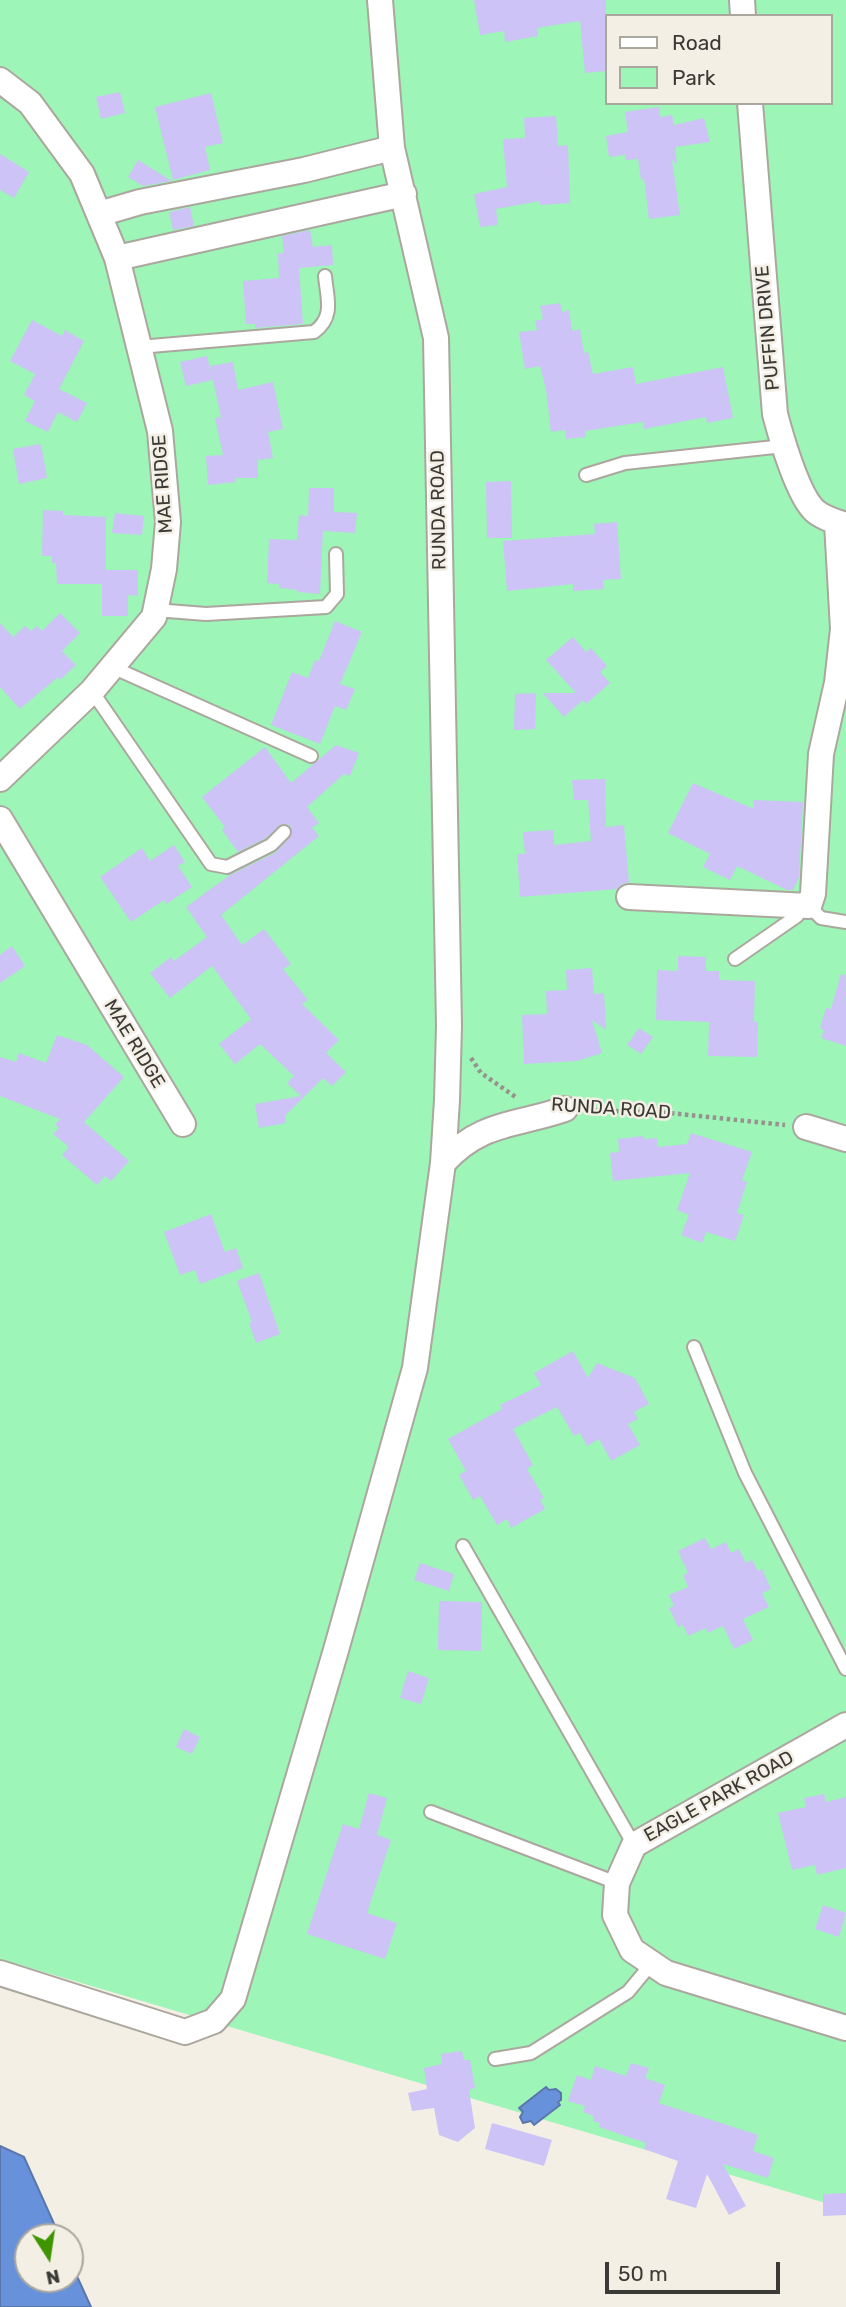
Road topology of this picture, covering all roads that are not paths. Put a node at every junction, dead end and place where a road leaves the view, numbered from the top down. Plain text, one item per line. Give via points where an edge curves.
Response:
1 (380, 0) edge
2 (0, 80) edge
3 (750, 105) edge
4 (392, 148) junction
5 (404, 194) junction
6 (99, 214) junction
7 (117, 258) junction
8 (325, 276) dead end
9 (139, 346) junction
10 (784, 446) junction
11 (586, 475) dead end
12 (842, 524) edge
13 (336, 554) dead end
14 (155, 610) junction
15 (112, 667) junction
16 (92, 691) junction
17 (311, 756) dead end
18 (0, 779) edge
19 (0, 819) edge
20 (284, 832) dead end
21 (629, 897) dead end
22 (809, 906) junction
23 (846, 922) edge
24 (735, 959) dead end
25 (565, 1109) road end
26 (183, 1124) dead end
27 (806, 1127) road end
28 (846, 1139) edge
29 (443, 1163) junction
30 (694, 1347) dead end
31 (463, 1546) dead end
32 (846, 1669) edge
33 (846, 1725) edge
34 (431, 1811) dead end
35 (634, 1845) junction
36 (617, 1883) junction
37 (652, 1964) junction
38 (0, 1973) edge
39 (846, 2028) edge
40 (495, 2059) dead end

1 - 4 street, RUNDA ROAD
2 - 6 street, MAE RIDGE via 30,103 45,123 82,174
3 - 10 street, PUFFIN DRIVE via 775,414
4 - 5 street, RUNDA ROAD
4 - 6 street
5 - 7 street
5 - 29 street, RUNDA ROAD via 436,338 449,1026
6 - 7 street, MAE RIDGE
7 - 9 street, MAE RIDGE
8 - 9 lane via 328,317 314,332
9 - 14 street, MAE RIDGE via 160,431 168,522
10 - 11 lane via 625,463
10 - 12 street, PUFFIN DRIVE via 814,511
12 - 22 street via 843,629 834,719 821,754
13 - 14 lane via 337,594 326,607 206,614
14 - 15 street, MAE RIDGE
15 - 16 street, MAE RIDGE
15 - 17 lane
16 - 18 street, MAE RIDGE
16 - 20 lane via 211,864 227,867 271,845
19 - 26 street, MAE RIDGE
21 - 22 street
22 - 23 lane via 821,918
22 - 24 lane
25 - 29 street via 484,1131 456,1148
27 - 28 street
29 - 38 street, RUNDA ROAD via 415,1368 233,1999 214,2021 185,2032
30 - 32 lane via 745,1473
31 - 35 lane
33 - 35 street, EAGLE PARK ROAD
34 - 36 lane
35 - 36 street, EAGLE PARK ROAD
36 - 37 street, EAGLE PARK ROAD via 615,1915 632,1950
37 - 39 street, EAGLE PARK ROAD via 666,1973
37 - 40 lane via 628,1992 531,2053

